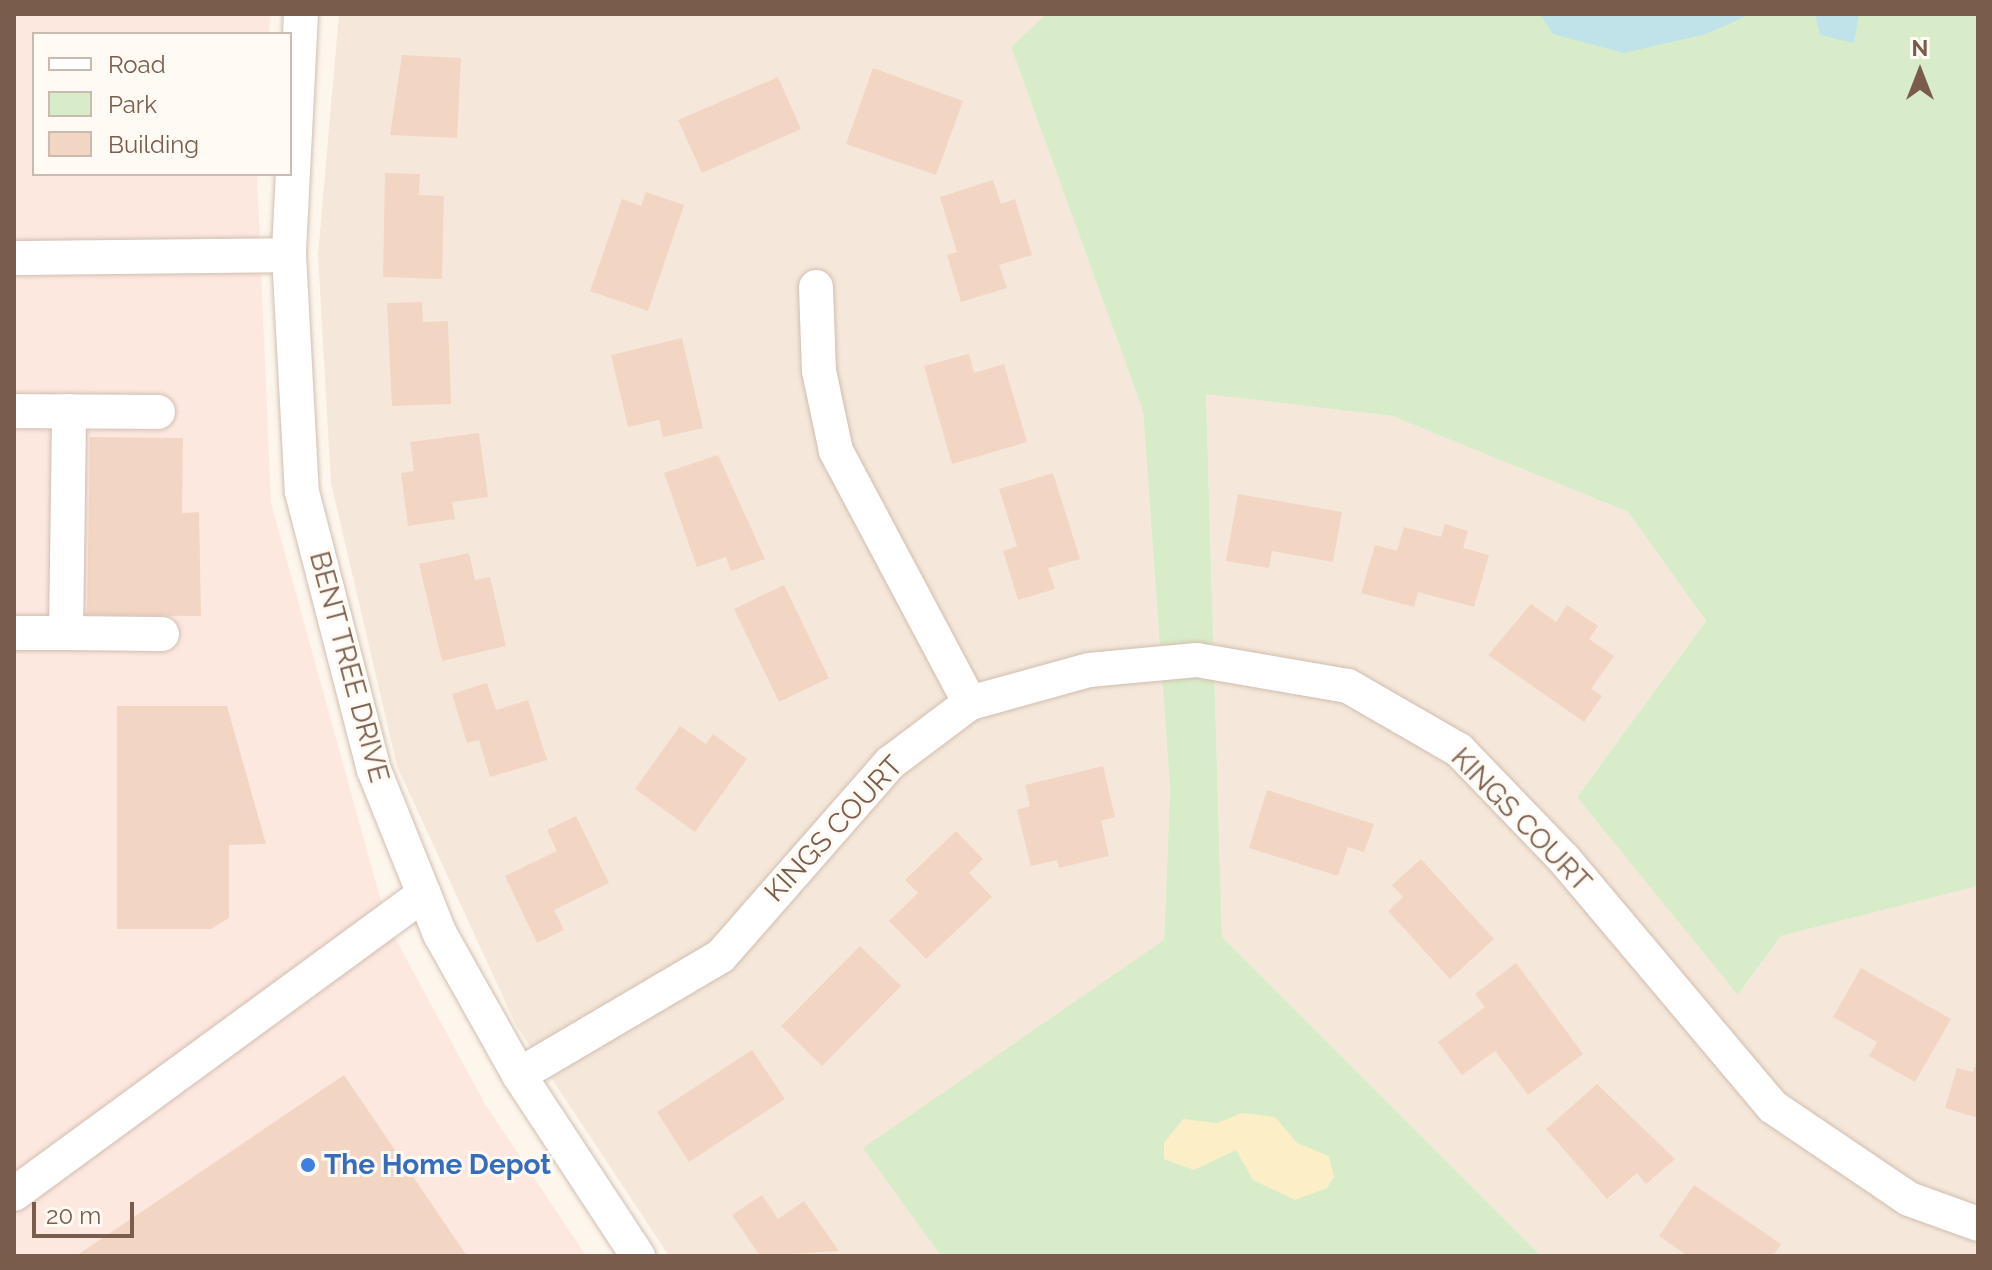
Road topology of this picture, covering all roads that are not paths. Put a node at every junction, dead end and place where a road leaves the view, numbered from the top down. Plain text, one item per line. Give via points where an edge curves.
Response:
1 (301, 14) edge
2 (289, 255) junction
3 (14, 258) edge
4 (816, 287) dead end
5 (14, 411) edge
6 (69, 411) junction
7 (158, 412) dead end
8 (14, 633) edge
9 (66, 633) junction
10 (162, 634) dead end
11 (970, 703) junction
12 (424, 894) junction
13 (519, 1075) junction
14 (14, 1194) edge
15 (1978, 1224) edge
16 (638, 1256) edge

1 - 2 street, BENT TREE DRIVE
2 - 3 street
2 - 12 street, BENT TREE DRIVE via 302,492 374,770
4 - 11 street via 819,371 836,451
5 - 6 street
6 - 7 street
6 - 9 street
8 - 9 street
9 - 10 street
11 - 13 street, KINGS COURT via 890,763 721,956
11 - 15 street, KINGS COURT via 1089,670 1197,660 1348,686 1459,750 1564,859 1773,1107 1909,1199
12 - 13 street, BENT TREE DRIVE
12 - 14 street
13 - 16 street, BENT TREE DRIVE

